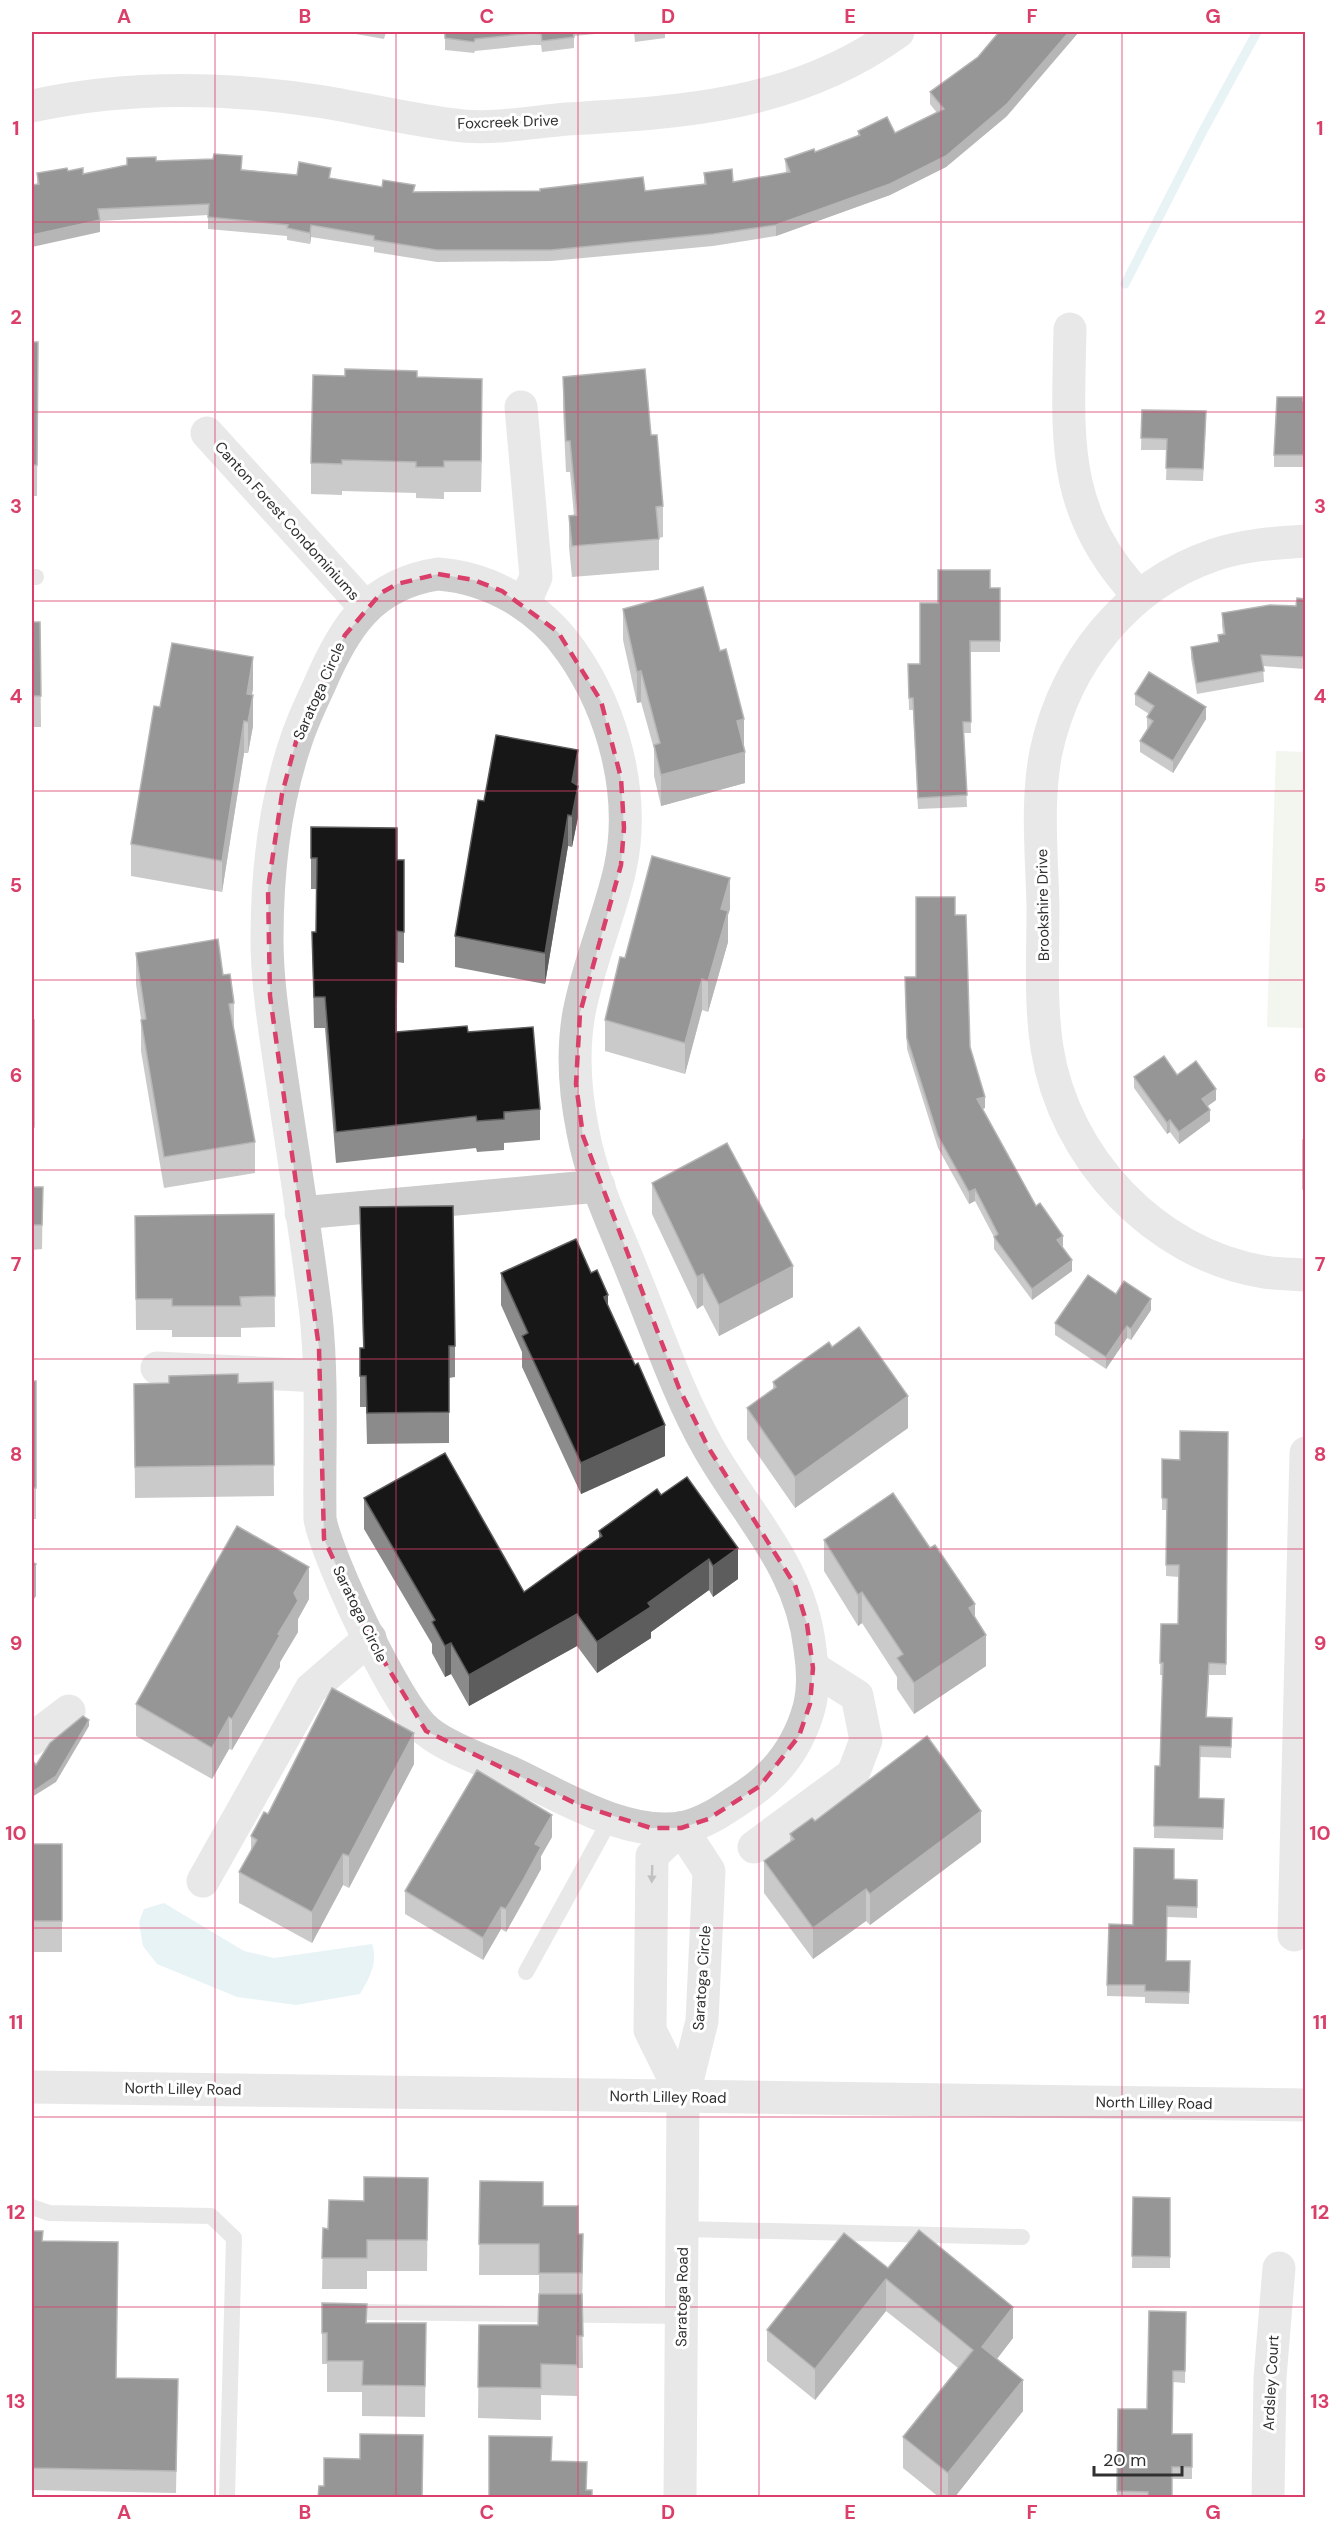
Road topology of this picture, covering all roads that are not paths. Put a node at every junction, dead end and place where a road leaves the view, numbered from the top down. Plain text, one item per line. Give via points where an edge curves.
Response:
1 (898, 32) edge
2 (32, 106) edge
3 (1070, 329) dead end
4 (521, 407) dead end
5 (207, 434) dead end
6 (1305, 541) edge
7 (1139, 596) junction
8 (524, 604) junction
9 (366, 608) junction
10 (599, 1186) junction
11 (301, 1214) junction
12 (1305, 1275) edge
13 (157, 1368) dead end
14 (319, 1376) junction
15 (1305, 1453) edge
16 (370, 1638) junction
17 (813, 1668) junction
18 (69, 1711) dead end
19 (32, 1739) edge
20 (611, 1818) junction
21 (681, 1828) junction
22 (754, 1847) dead end
23 (202, 1881) dead end
24 (1294, 1935) dead end
25 (526, 1972) dead end
26 (32, 2087) edge
27 (683, 2097) junction
28 (1305, 2105) edge
29 (32, 2207) edge
30 (682, 2229) junction
31 (1022, 2237) dead end
32 (1279, 2268) dead end
33 (367, 2312) edge
34 (681, 2316) junction
35 (227, 2498) edge
36 (680, 2498) edge
37 (1268, 2498) edge

1 - 2 street, Foxcreek Drive via 837,69 786,90 693,110 465,126 278,95 194,90 112,93
3 - 7 street via 1068,432 1075,488 1100,546
4 - 8 street via 536,577
5 - 9 street, Canton Forest Condominiums
6 - 7 street, Brookshire Drive via 1263,543 1214,555 1171,574
7 - 12 street, Brookshire Drive via 1109,625 1080,663 1060,706 1046,753 1041,801 1044,1008 1053,1076 1066,1113 1089,1156 1120,1195 1150,1222 1191,1248 1227,1263 1265,1272
8 - 9 street, Saratoga Circle via 474,580 438,574 397,584
8 - 10 street, Saratoga Circle via 558,632 588,675 611,729 621,778 621,865 580,1012 576,1053 584,1136
9 - 11 street, Saratoga Circle via 330,660 297,738 282,794 268,888 270,996
10 - 11 street
10 - 17 street, Saratoga Circle via 684,1398 708,1447 795,1585 807,1624
11 - 14 street, Saratoga Circle via 309,1251
13 - 14 street
14 - 16 street, Saratoga Circle via 320,1519 324,1539
15 - 24 street
16 - 20 street, Saratoga Circle via 407,1707 426,1731
16 - 23 street via 311,1689
17 - 21 street, Saratoga Circle via 810,1704 799,1736 780,1766 760,1786 708,1819
17 - 22 street via 857,1696 866,1740 853,1774
18 - 19 street
20 - 21 street, Saratoga Circle via 651,1828
20 - 25 lane
21 - 27 street, Saratoga Circle via 709,1871 702,2021
21 -> 27 street, Saratoga Circle via 652,1856 650,2030
26 - 27 street, North Lilley Road
27 - 28 street, North Lilley Road
27 - 30 street, Saratoga Road
29 - 35 lane via 49,2213 211,2216 234,2238
30 - 31 lane
30 - 34 street, Saratoga Road
32 - 37 street, Ardsley Court via 1270,2378
33 - 34 lane
34 - 36 street, Saratoga Road

